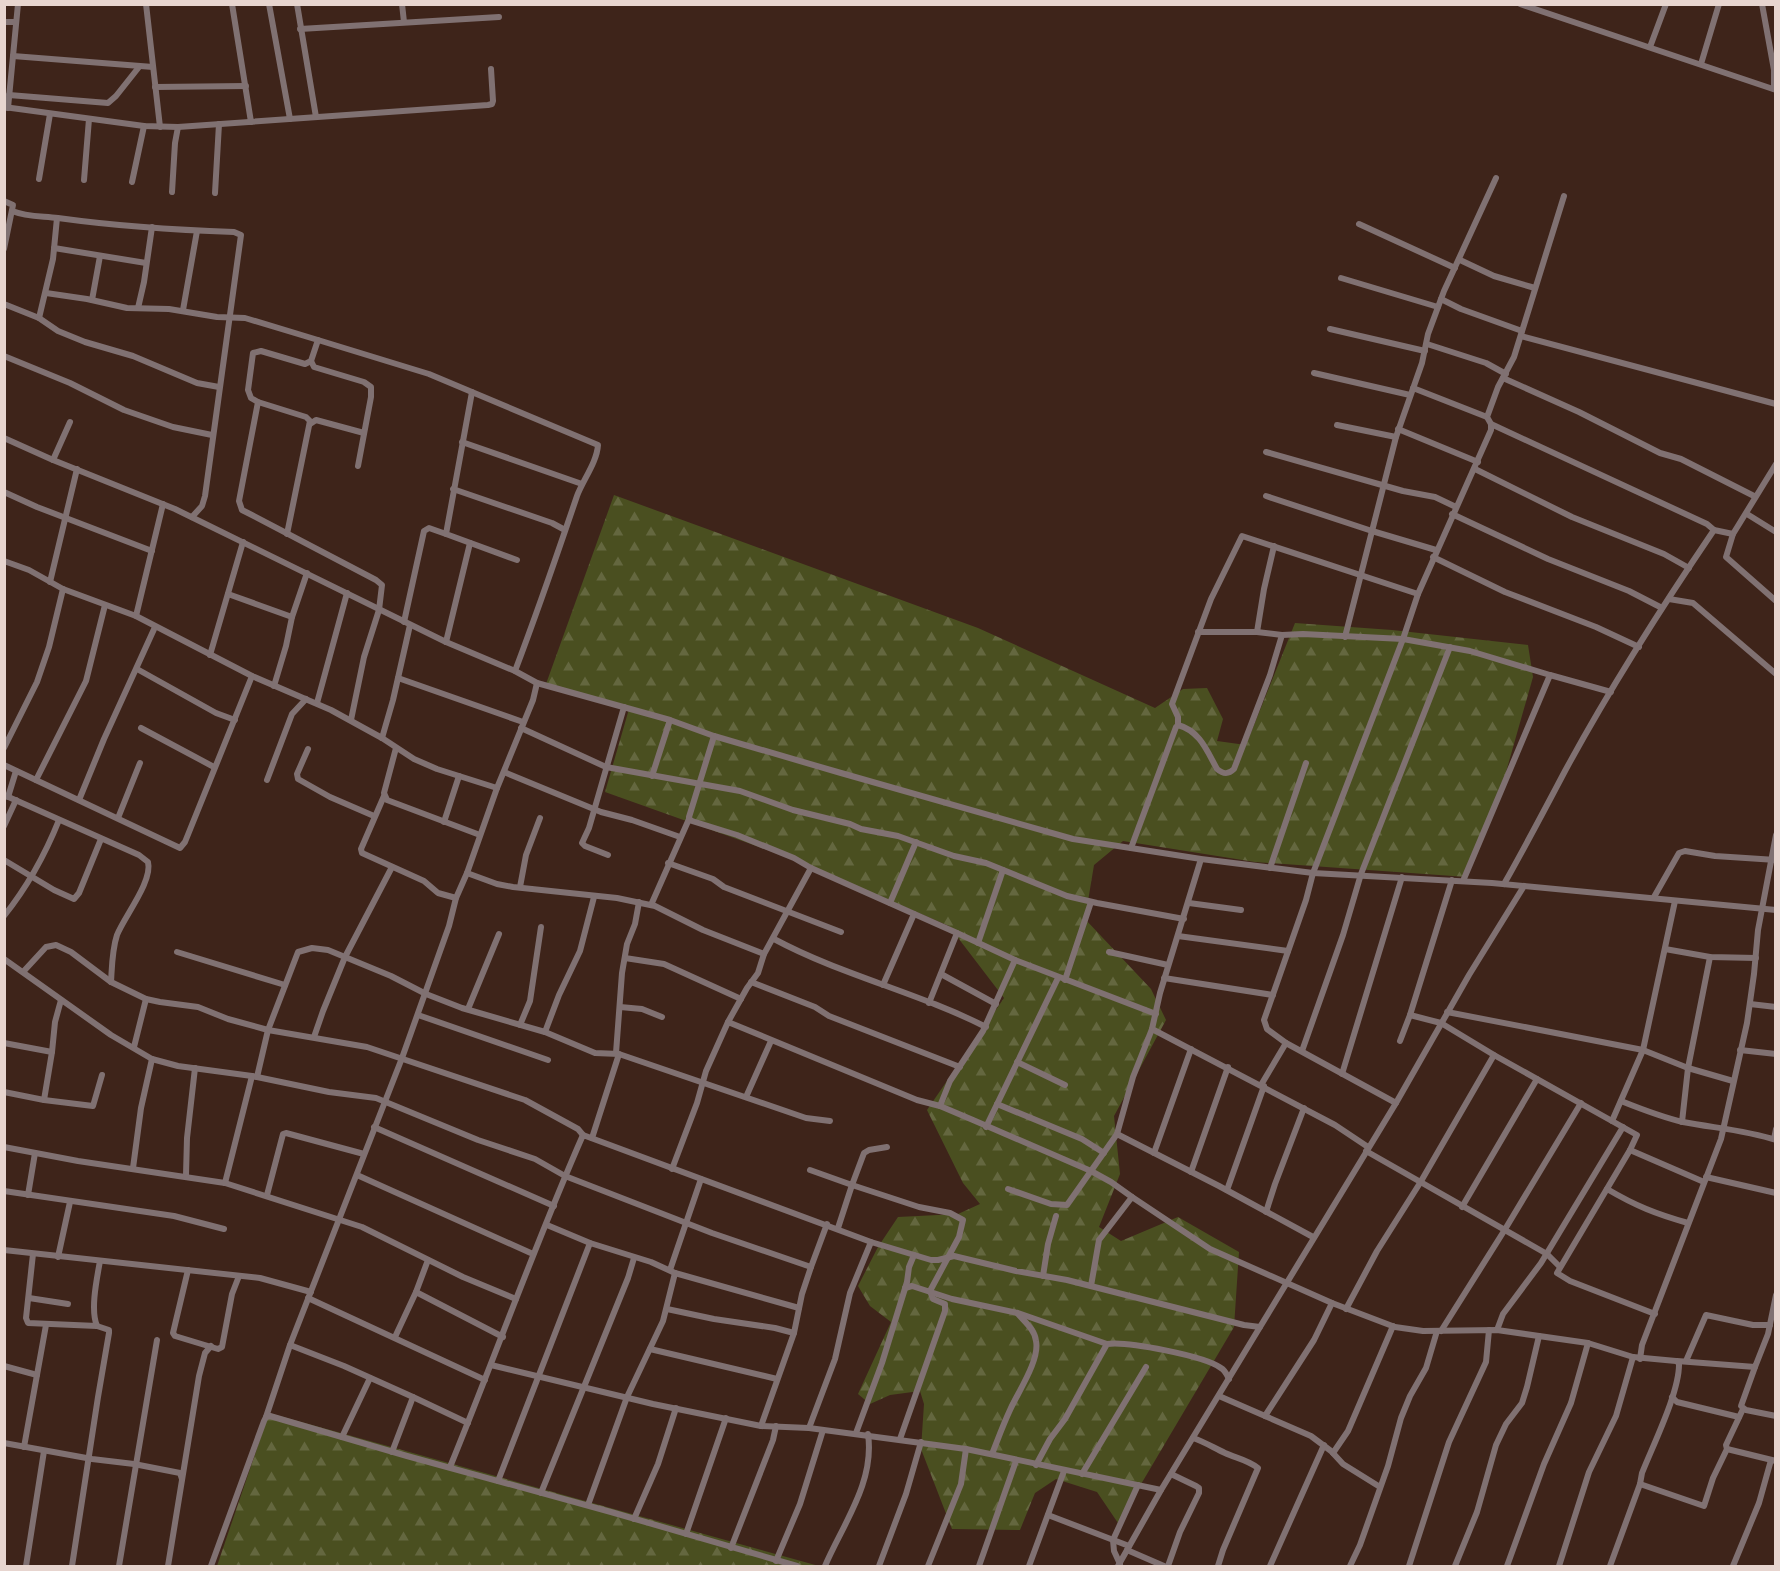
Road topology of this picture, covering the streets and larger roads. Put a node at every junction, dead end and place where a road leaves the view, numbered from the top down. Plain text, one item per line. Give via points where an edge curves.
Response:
1 (18, 4) edge
2 (146, 4) edge
3 (232, 4) edge
4 (269, 4) edge
5 (297, 4) edge
6 (402, 4) edge
7 (1520, 4) edge
8 (1666, 4) edge
9 (1719, 4) edge
10 (1762, 4) edge
11 (499, 17) dead end
12 (4, 22) edge
13 (16, 22) junction
14 (404, 22) junction
15 (300, 29) junction
16 (1650, 47) junction
17 (13, 56) junction
18 (1701, 64) junction
19 (139, 67) junction
20 (153, 67) junction
21 (491, 69) dead end
22 (246, 86) junction
23 (155, 87) junction
24 (1775, 90) edge
25 (9, 95) junction
26 (6, 107) edge
27 (50, 114) junction
28 (316, 117) junction
29 (89, 119) junction
30 (290, 119) junction
31 (251, 122) junction
32 (219, 124) junction
33 (144, 126) junction
34 (160, 127) junction
35 (178, 127) junction
36 (1496, 178) dead end
37 (39, 180) dead end
38 (84, 180) dead end
39 (132, 182) dead end
40 (172, 192) dead end
41 (215, 193) dead end
42 (1564, 196) dead end
43 (4, 201) edge
44 (12, 212) junction
45 (57, 218) junction
46 (1359, 224) dead end
47 (152, 227) junction
48 (197, 231) junction
49 (54, 248) junction
50 (4, 249) edge
51 (100, 256) junction
52 (1460, 260) junction
53 (146, 263) junction
54 (1455, 268) junction
55 (1341, 278) dead end
56 (1535, 288) junction
57 (46, 293) junction
58 (1441, 299) junction
59 (92, 300) junction
60 (4, 304) edge
61 (1438, 307) junction
62 (138, 308) junction
63 (183, 310) junction
64 (39, 318) junction
65 (230, 318) junction
66 (1330, 330) dead end
67 (1522, 334) junction
68 (318, 340) junction
69 (1426, 347) junction
70 (4, 356) edge
71 (311, 361) junction
72 (1314, 373) dead end
73 (1505, 376) junction
74 (219, 387) junction
75 (1411, 391) junction
76 (472, 392) junction
77 (258, 402) junction
78 (1776, 404) edge
79 (1487, 417) junction
80 (70, 422) dead end
81 (310, 424) junction
82 (1491, 424) junction
83 (1337, 425) dead end
84 (364, 433) junction
85 (1397, 433) junction
86 (212, 435) junction
87 (4, 438) edge
88 (462, 442) junction
89 (1266, 452) dead end
90 (53, 460) junction
91 (358, 466) dead end
92 (1476, 466) junction
93 (1775, 466) edge
94 (77, 469) junction
95 (582, 484) junction
96 (1384, 485) junction
97 (453, 489) junction
98 (4, 492) edge
99 (1266, 496) dead end
100 (1754, 496) junction
101 (163, 504) junction
102 (1456, 507) junction
103 (1452, 514) junction
104 (1747, 514) junction
105 (64, 517) junction
106 (192, 517) junction
107 (566, 530) junction
108 (1714, 530) junction
109 (1372, 531) junction
110 (1776, 532) edge
111 (287, 534) junction
112 (446, 534) junction
113 (1732, 534) junction
114 (243, 542) junction
115 (470, 543) junction
116 (1274, 546) junction
117 (152, 551) junction
118 (1435, 553) junction
119 (517, 560) dead end
120 (4, 561) edge
121 (1689, 568) junction
122 (307, 573) junction
123 (1360, 574) junction
124 (50, 582) junction
125 (63, 588) junction
126 (347, 593) junction
127 (228, 594) junction
128 (1418, 594) junction
129 (1669, 599) junction
130 (1776, 601) edge
131 (105, 605) junction
132 (1662, 608) junction
133 (379, 610) junction
134 (136, 616) junction
135 (292, 616) junction
136 (407, 623) junction
137 (155, 627) junction
138 (1198, 632) junction
139 (1257, 632) junction
140 (1282, 635) junction
141 (1345, 637) junction
142 (1403, 639) junction
143 (446, 642) junction
144 (1450, 647) junction
145 (1639, 647) junction
146 (210, 655) junction
147 (137, 669) junction
148 (515, 671) junction
149 (1776, 674) edge
150 (1550, 675) junction
151 (252, 676) junction
152 (398, 678) junction
153 (537, 683) junction
154 (274, 686) junction
155 (1611, 693) junction
156 (306, 699) junction
157 (317, 703) junction
158 (624, 707) junction
159 (235, 720) junction
160 (351, 720) junction
161 (670, 720) junction
162 (522, 725) junction
163 (1178, 725) junction
164 (141, 728) dead end
165 (714, 736) junction
166 (382, 738) junction
167 (4, 748) edge
168 (308, 748) dead end
169 (396, 748) junction
170 (140, 763) dead end
171 (1306, 763) dead end
172 (4, 765) edge
173 (214, 767) junction
174 (606, 767) junction
175 (16, 771) junction
176 (504, 772) junction
177 (459, 776) junction
178 (652, 776) junction
179 (36, 780) junction
180 (267, 780) dead end
181 (698, 785) junction
182 (497, 788) junction
183 (6, 796) edge
184 (384, 796) junction
185 (16, 800) junction
186 (79, 800) junction
187 (594, 809) junction
188 (374, 816) junction
189 (117, 818) junction
190 (540, 818) dead end
191 (689, 819) junction
192 (59, 820) junction
193 (444, 822) junction
194 (4, 826) edge
195 (480, 835) junction
196 (1776, 835) edge
197 (680, 837) junction
198 (101, 839) junction
199 (916, 842) junction
200 (1131, 848) junction
201 (608, 855) dead end
202 (1201, 859) junction
203 (4, 860) edge
204 (1773, 860) edge
205 (668, 863) junction
206 (392, 867) junction
207 (811, 868) junction
208 (1269, 868) junction
209 (1003, 870) junction
210 (467, 873) junction
211 (1313, 873) junction
212 (1361, 874) junction
213 (33, 876) junction
214 (1402, 877) junction
215 (1452, 880) junction
216 (1463, 881) junction
217 (1504, 884) junction
218 (1524, 886) junction
219 (520, 887) junction
220 (594, 897) junction
221 (1654, 897) junction
222 (456, 898) junction
223 (1675, 901) junction
224 (639, 902) junction
225 (1091, 902) junction
226 (890, 903) junction
227 (1188, 903) junction
228 (651, 905) junction
229 (1762, 909) junction
230 (1241, 910) dead end
231 (1776, 910) edge
232 (787, 911) junction
233 (914, 914) junction
234 (4, 916) edge
235 (1184, 919) junction
236 (541, 927) dead end
237 (841, 932) dead end
238 (957, 933) junction
239 (499, 934) dead end
240 (1178, 936) junction
241 (774, 939) junction
242 (978, 943) junction
243 (1665, 949) junction
244 (1288, 951) junction
245 (177, 952) dead end
246 (1109, 952) dead end
247 (764, 954) junction
248 (345, 957) junction
249 (1710, 957) junction
250 (1756, 957) junction
251 (625, 958) junction
252 (4, 959) edge
253 (1014, 960) junction
254 (1168, 965) junction
255 (23, 972) junction
256 (941, 974) junction
257 (1164, 978) junction
258 (1061, 979) junction
259 (111, 982) junction
260 (751, 982) junction
261 (285, 985) junction
262 (883, 985) junction
263 (426, 994) junction
264 (1273, 995) junction
265 (146, 999) junction
266 (741, 999) junction
267 (62, 1000) junction
268 (929, 1003) junction
269 (996, 1004) junction
270 (1750, 1004) junction
271 (620, 1007) junction
272 (1776, 1007) edge
273 (468, 1009) junction
274 (1447, 1012) junction
275 (1156, 1014) junction
276 (418, 1015) junction
277 (1410, 1015) junction
278 (662, 1017) dead end
279 (729, 1022) junction
280 (1441, 1023) junction
281 (520, 1025) junction
282 (986, 1027) junction
283 (1152, 1029) junction
284 (268, 1030) junction
285 (545, 1032) junction
286 (314, 1037) junction
287 (771, 1041) junction
288 (1400, 1041) dead end
289 (4, 1043) edge
290 (1286, 1043) junction
291 (134, 1047) junction
292 (1191, 1049) junction
293 (1643, 1050) junction
294 (1740, 1050) junction
295 (1302, 1051) junction
296 (52, 1052) junction
297 (618, 1053) junction
298 (1776, 1054) edge
299 (1494, 1055) junction
300 (402, 1058) junction
301 (152, 1059) junction
302 (548, 1060) dead end
303 (1017, 1062) junction
304 (960, 1067) junction
305 (1228, 1067) junction
306 (195, 1068) junction
307 (1688, 1068) junction
308 (1342, 1074) junction
309 (102, 1075) dead end
310 (255, 1076) junction
311 (1538, 1079) junction
312 (1733, 1081) junction
313 (703, 1082) junction
314 (1065, 1085) dead end
315 (1263, 1086) junction
316 (4, 1092) edge
317 (746, 1097) junction
318 (44, 1100) junction
319 (384, 1101) junction
320 (1620, 1101) junction
321 (1396, 1103) junction
322 (1581, 1103) junction
323 (997, 1104) junction
324 (940, 1106) junction
325 (1304, 1108) junction
326 (830, 1121) dead end
327 (1612, 1121) junction
328 (1682, 1122) junction
329 (374, 1127) junction
330 (986, 1127) junction
331 (1623, 1127) junction
332 (1723, 1128) junction
333 (1776, 1130) edge
334 (1117, 1134) junction
335 (583, 1135) junction
336 (592, 1138) junction
337 (1775, 1139) edge
338 (4, 1147) edge
339 (887, 1148) dead end
340 (1367, 1149) junction
341 (1630, 1150) junction
342 (34, 1153) junction
343 (1104, 1153) junction
344 (1154, 1153) junction
345 (364, 1154) junction
346 (133, 1168) junction
347 (672, 1168) junction
348 (810, 1170) dead end
349 (1091, 1171) junction
350 (1191, 1172) junction
351 (186, 1175) junction
352 (357, 1175) junction
353 (565, 1176) junction
354 (701, 1179) junction
355 (1705, 1180) junction
356 (225, 1183) junction
357 (1420, 1183) junction
358 (852, 1185) junction
359 (1008, 1189) dead end
360 (1227, 1190) junction
361 (1606, 1190) junction
362 (4, 1191) edge
363 (1776, 1193) edge
364 (28, 1195) junction
365 (267, 1195) junction
366 (1132, 1197) junction
367 (70, 1202) junction
368 (554, 1206) junction
369 (1462, 1207) junction
370 (1266, 1212) junction
371 (1056, 1216) dead end
372 (340, 1219) junction
373 (686, 1223) junction
374 (1688, 1223) junction
375 (547, 1224) junction
376 (828, 1224) junction
377 (838, 1228) junction
378 (225, 1229) dead end
379 (1504, 1231) junction
380 (1313, 1237) junction
381 (871, 1242) junction
382 (590, 1243) junction
383 (4, 1250) edge
384 (33, 1254) junction
385 (533, 1254) junction
386 (1546, 1254) junction
387 (914, 1255) junction
388 (948, 1256) junction
389 (58, 1257) junction
390 (634, 1258) junction
391 (428, 1260) junction
392 (100, 1261) junction
393 (811, 1266) junction
394 (1560, 1267) junction
395 (188, 1270) junction
396 (673, 1272) junction
397 (239, 1276) junction
398 (1042, 1276) junction
399 (1286, 1282) junction
400 (1091, 1286) junction
401 (905, 1288) junction
402 (930, 1291) junction
403 (416, 1292) junction
404 (309, 1295) junction
405 (1776, 1295) edge
406 (28, 1298) junction
407 (516, 1299) junction
408 (1332, 1303) junction
409 (68, 1304) dead end
410 (799, 1308) junction
411 (667, 1309) junction
412 (1346, 1309) junction
413 (1018, 1313) junction
414 (1655, 1314) junction
415 (46, 1325) junction
416 (1244, 1325) junction
417 (1770, 1325) junction
418 (97, 1326) junction
419 (1394, 1326) junction
420 (1260, 1327) junction
421 (1493, 1330) junction
422 (1439, 1331) junction
423 (794, 1333) junction
424 (1539, 1336) junction
425 (395, 1337) junction
426 (503, 1337) junction
427 (1253, 1338) junction
428 (157, 1340) dead end
429 (1588, 1343) junction
430 (1107, 1344) junction
431 (290, 1345) junction
432 (211, 1346) junction
433 (650, 1349) junction
434 (1636, 1358) junction
435 (1676, 1361) junction
436 (1686, 1361) junction
437 (491, 1365) junction
438 (4, 1366) edge
439 (1146, 1367) dead end
440 (1755, 1367) junction
441 (38, 1375) junction
442 (538, 1376) junction
443 (370, 1378) junction
444 (777, 1378) junction
445 (1229, 1379) junction
446 (485, 1380) junction
447 (584, 1387) junction
448 (1219, 1396) junction
449 (413, 1397) junction
450 (627, 1397) junction
451 (1672, 1397) junction
452 (676, 1407) junction
453 (1743, 1409) junction
454 (1264, 1416) junction
455 (1776, 1416) edge
456 (266, 1417) junction
457 (1739, 1417) junction
458 (726, 1418) junction
459 (468, 1423) junction
460 (761, 1426) junction
461 (776, 1426) junction
462 (808, 1428) junction
463 (823, 1430) junction
464 (856, 1433) junction
465 (868, 1434) junction
466 (342, 1437) junction
467 (1193, 1438) junction
468 (900, 1439) junction
469 (921, 1442) junction
470 (4, 1443) edge
471 (1324, 1445) junction
472 (24, 1447) junction
473 (966, 1449) junction
474 (1727, 1449) junction
475 (44, 1451) junction
476 (392, 1452) junction
477 (1333, 1453) junction
478 (993, 1454) junction
479 (90, 1458) junction
480 (1016, 1461) junction
481 (1773, 1461) edge
482 (137, 1464) junction
483 (1036, 1465) junction
484 (450, 1467) junction
485 (1064, 1471) junction
486 (1082, 1474) junction
487 (1171, 1474) junction
488 (182, 1480) junction
489 (498, 1481) junction
490 (1640, 1484) junction
491 (1138, 1485) junction
492 (1380, 1487) junction
493 (1161, 1490) junction
494 (541, 1493) junction
495 (588, 1505) junction
496 (1048, 1515) junction
497 (634, 1519) junction
498 (686, 1534) junction
499 (1113, 1540) junction
500 (731, 1548) junction
501 (1128, 1548) junction
502 (776, 1561) junction
503 (1119, 1565) edge
504 (26, 1566) edge
505 (72, 1566) edge
506 (119, 1566) edge
507 (168, 1566) edge
508 (211, 1566) edge
509 (797, 1566) edge
510 (825, 1566) edge
511 (879, 1566) edge
512 (928, 1566) edge
513 (979, 1566) edge
514 (1029, 1566) edge
515 (1166, 1566) edge
516 (1218, 1566) edge
517 (1270, 1566) edge
518 (1350, 1566) edge
519 (1409, 1566) edge
520 (1455, 1566) edge
521 (1507, 1566) edge
522 (1559, 1566) edge
523 (1610, 1566) edge
524 (1733, 1566) edge

1 - 13 street
2 - 20 street
3 - 22 street
4 - 30 street
5 - 15 street
6 - 14 street
7 - 16 street
8 - 16 street
9 - 18 street
10 - 24 street
11 - 14 street
12 - 13 street
13 - 17 street
14 - 15 street
15 - 28 street
16 - 18 street
17 - 19 street
17 - 25 street
18 - 24 street
19 - 20 street
19 - 25 street via 108,103
20 - 23 street
21 - 28 street via 490,105
22 - 23 street
22 - 31 street
23 - 34 street
25 - 26 street
26 - 27 street
27 - 29 street
27 - 37 street
28 - 30 street
29 - 33 street
29 - 38 street
30 - 31 street
31 - 32 street
32 - 35 street
32 - 41 street
33 - 34 street
33 - 39 street
34 - 35 street
35 - 40 street
36 - 52 street
42 - 56 street
43 - 44 street via 13,205
44 - 45 street
44 - 50 street
45 - 47 street
45 - 49 street
46 - 54 street
47 - 48 street
47 - 53 street
48 - 63 street
48 - 65 street via 241,235
49 - 51 street
49 - 57 street
51 - 53 street
51 - 59 street
52 - 54 street
52 - 56 street via 1494,276
53 - 62 street
54 - 58 street
55 - 61 street
56 - 67 street
57 - 59 street
57 - 64 street
58 - 61 street
58 - 67 street
59 - 62 street
60 - 64 street
61 - 69 street
62 - 63 street
63 - 65 street
64 - 74 street via 84,342 133,356 196,383
65 - 68 street via 245,318
65 - 74 street
66 - 69 street
67 - 73 street
67 - 78 street
68 - 71 street
68 - 76 street via 429,374
69 - 73 street via 1486,363
69 - 75 street
70 - 86 street via 124,410
71 - 77 street via 305,364 261,351 253,353 248,390
71 - 84 street via 314,367 370,387
72 - 75 street
73 - 79 street
73 - 100 street
74 - 86 street
75 - 79 street
75 - 85 street
76 - 88 street
76 - 95 street via 597,443
77 - 81 street via 306,417
77 - 111 street via 240,506
79 - 82 street
80 - 90 street
81 - 84 street via 316,420
81 - 111 street
82 - 92 street
82 - 108 street
83 - 85 street
84 - 91 street
85 - 92 street
85 - 96 street
86 - 106 street via 203,502
87 - 90 street
88 - 95 street
88 - 97 street
89 - 96 street
90 - 94 street
92 - 102 street
92 - 121 street via 1572,517
93 - 100 street
94 - 101 street
94 - 105 street
95 - 107 street
96 - 102 street via 1435,497
96 - 109 street
97 - 107 street
97 - 112 street
98 - 105 street
99 - 109 street
100 - 104 street
101 - 106 street
101 - 117 street
102 - 103 street
103 - 118 street
103 - 132 street
104 - 110 street
104 - 113 street
105 - 117 street
105 - 124 street
106 - 114 street
107 - 148 street
108 - 113 street
108 - 121 street
109 - 118 street
109 - 123 street
111 - 133 street via 376,580 382,585
112 - 115 street
112 - 136 street via 429,528 424,531
113 - 130 street via 1726,557
114 - 122 street
114 - 127 street
115 - 119 street
115 - 143 street
116 - 123 street
116 - 138 street via 1242,536
116 - 139 street
117 - 134 street
118 - 128 street
118 - 145 street via 1505,592
120 - 124 street
121 - 129 street
122 - 126 street
122 - 135 street
123 - 128 street
123 - 141 street
124 - 125 street
125 - 131 street
125 - 167 street via 37,682
126 - 133 street
126 - 157 street
127 - 135 street
127 - 146 street
128 - 142 street
129 - 132 street
129 - 149 street via 1693,603
131 - 134 street
131 - 179 street via 86,681
132 - 145 street
133 - 136 street
133 - 160 street
134 - 137 street
135 - 154 street
136 - 143 street
136 - 152 street
137 - 146 street
137 - 147 street
138 - 139 street
138 - 163 street via 1172,704
139 - 140 street
140 - 141 street
140 - 163 street via 1231,772 1222,773 1197,736
141 - 142 street
142 - 144 street
142 - 211 street
143 - 148 street
144 - 150 street
144 - 212 street
145 - 155 street
146 - 151 street
147 - 159 street
147 - 186 street
148 - 153 street
150 - 155 street
150 - 216 street
151 - 154 street
151 - 159 street
152 - 162 street
152 - 166 street
153 - 158 street
153 - 162 street
154 - 156 street
155 - 217 street
156 - 157 street
156 - 180 street via 292,714
157 - 160 street
158 - 161 street
158 - 174 street
159 - 173 street
160 - 166 street
161 - 165 street
161 - 178 street
162 - 174 street
162 - 176 street
163 - 200 street
164 - 173 street
165 - 181 street
165 - 200 street via 1073,839
166 - 169 street
168 - 188 street via 298,779
169 - 177 street
169 - 184 street
170 - 189 street
171 - 208 street
172 - 175 street
173 - 189 street via 180,848
174 - 178 street
174 - 187 street
175 - 179 street
175 - 183 street
176 - 182 street
176 - 187 street
177 - 182 street
177 - 193 street
178 - 181 street
179 - 186 street
181 - 191 street
181 - 199 street via 740,791 794,810
182 - 195 street
183 - 185 street
184 - 188 street
184 - 193 street via 392,803
185 - 192 street
185 - 194 street
186 - 189 street
187 - 197 street
187 - 201 street via 583,845
188 - 206 street via 362,853
190 - 219 street via 526,855
191 - 197 street
191 - 207 street via 737,835
192 - 198 street
192 - 213 street
193 - 195 street
195 - 210 street
196 - 204 street
197 - 205 street
198 - 213 street via 74,899
198 - 259 street via 139,855 149,867 117,936
199 - 209 street
199 - 226 street
200 - 202 street
202 - 208 street
202 - 227 street
203 - 213 street
204 - 221 street via 1685,851 1679,853
204 - 229 street
205 - 228 street
205 - 232 street
206 - 222 street via 424,881 438,893
206 - 248 street
207 - 226 street
207 - 232 street
208 - 211 street
209 - 225 street
209 - 242 street
210 - 219 street
210 - 222 street
211 - 212 street
211 - 244 street
212 - 214 street
212 - 295 street
213 - 234 street
214 - 215 street
214 - 308 street
215 - 216 street
215 - 277 street
216 - 217 street
217 - 218 street
218 - 221 street
218 - 274 street
219 - 220 street
220 - 224 street
220 - 285 street via 580,951
221 - 223 street
222 - 263 street
223 - 229 street
223 - 243 street
224 - 228 street
224 - 251 street
225 - 235 street
225 - 258 street
226 - 233 street
227 - 230 street
227 - 235 street
228 - 247 street
229 - 231 street
229 - 250 street
232 - 237 street
232 - 241 street
233 - 238 street
233 - 262 street
235 - 240 street
236 - 281 street via 530,1001
238 - 242 street
238 - 256 street
239 - 273 street
240 - 244 street
240 - 254 street
241 - 247 street
241 - 262 street
242 - 253 street
243 - 249 street
243 - 293 street
244 - 264 street
245 - 261 street
246 - 254 street
247 - 260 street
248 - 261 street via 312,948 298,952
248 - 263 street
248 - 286 street
249 - 250 street
249 - 307 street
250 - 270 street
251 - 266 street via 664,964
251 - 271 street
252 - 255 street
253 - 258 street
253 - 269 street
254 - 257 street
255 - 259 street via 50,944 71,952
255 - 267 street
256 - 268 street
256 - 269 street
257 - 264 street
257 - 275 street
258 - 275 street
258 - 303 street
259 - 265 street
260 - 266 street
260 - 304 street
261 - 284 street
262 - 268 street
263 - 273 street
263 - 276 street
264 - 290 street via 1264,1024
265 - 284 street via 198,1007
265 - 291 street
266 - 279 street
267 - 291 street
267 - 296 street
268 - 282 street
269 - 282 street
270 - 272 street
270 - 294 street
271 - 278 street via 642,1009
271 - 297 street
273 - 281 street
274 - 280 street
274 - 293 street
275 - 283 street
276 - 300 street
276 - 302 street
277 - 280 street
277 - 288 street
279 - 287 street
279 - 313 street
280 - 299 street
280 - 321 street
281 - 285 street
282 - 304 street
283 - 292 street
283 - 334 street
284 - 286 street
284 - 310 street
285 - 297 street via 595,1053
286 - 300 street
287 - 317 street
287 - 324 street
289 - 296 street
290 - 295 street
290 - 315 street
291 - 301 street
292 - 305 street
292 - 344 street
293 - 307 street
293 - 320 street
294 - 298 street
294 - 312 street
295 - 308 street
296 - 318 street
297 - 313 street
297 - 336 street
299 - 311 street
299 - 357 street
300 - 319 street
300 - 335 street via 525,1100
301 - 306 street
301 - 346 street
303 - 314 street
303 - 323 street
304 - 324 street
305 - 315 street
305 - 350 street
306 - 310 street
306 - 351 street
307 - 312 street
307 - 328 street
308 - 321 street
309 - 318 street via 93,1106
310 - 319 street
310 - 356 street
311 - 322 street
311 - 369 street
312 - 332 street
313 - 317 street
313 - 347 street
315 - 325 street
315 - 360 street
316 - 318 street
317 - 326 street via 806,1118
319 - 329 street
319 - 353 street via 535,1159
320 - 327 street
320 - 328 street
321 - 340 street
322 - 327 street
322 - 379 street
323 - 330 street
323 - 343 street via 1082,1139
324 - 330 street
325 - 340 street
325 - 370 street
327 - 331 street
328 - 332 street
329 - 345 street
329 - 368 street
330 - 349 street
331 - 341 street via 1637,1135
331 - 386 street
332 - 337 street
332 - 355 street
333 - 337 street
334 - 343 street
334 - 344 street
335 - 336 street
335 - 353 street
336 - 347 street
338 - 342 street
339 - 358 street via 864,1153
340 - 357 street
340 - 380 street
341 - 355 street
341 - 361 street
342 - 346 street
342 - 364 street
343 - 349 street
344 - 350 street
345 - 352 street
345 - 365 street via 283,1134
346 - 351 street
347 - 354 street
348 - 358 street
349 - 359 street via 1063,1206
349 - 366 street
350 - 360 street
351 - 356 street
352 - 372 street
352 - 385 street
353 - 368 street
353 - 373 street
354 - 373 street
354 - 376 street
355 - 363 street
355 - 374 street
356 - 365 street
357 - 369 street
357 - 412 street
358 - 377 street
358 - 388 street via 960,1218 963,1223
360 - 370 street
361 - 374 street via 1645,1210
361 - 394 street
362 - 364 street
364 - 367 street
365 - 372 street
366 - 399 street via 1203,1245
366 - 400 street via 1099,1240
367 - 378 street via 174,1216
367 - 389 street
368 - 375 street
369 - 379 street
370 - 380 street
371 - 398 street
372 - 391 street
372 - 404 street
373 - 393 street
373 - 396 street
374 - 414 street
375 - 382 street
375 - 385 street
376 - 377 street
376 - 393 street
377 - 381 street
379 - 386 street
379 - 422 street
380 - 399 street
381 - 387 street
381 - 462 street via 850,1293 835,1359
382 - 390 street
382 - 442 street
383 - 384 street
384 - 389 street
384 - 406 street
385 - 407 street
386 - 394 street
386 - 421 street
387 - 388 street via 938,1260
387 - 401 street
388 - 398 street
388 - 402 street
389 - 392 street
390 - 396 street
390 - 447 street
391 - 403 street
391 - 407 street
392 - 395 street
392 - 418 street via 95,1300
393 - 410 street
394 - 414 street via 1560,1276
395 - 397 street
395 - 432 street via 173,1333
396 - 410 street
396 - 411 street
397 - 404 street via 269,1280
397 - 432 street via 222,1347
398 - 400 street
399 - 408 street
399 - 420 street
400 - 416 street
401 - 402 street
401 - 464 street
402 - 413 street
402 - 468 street via 933,1299 945,1304 945,1311
403 - 425 street
403 - 426 street
404 - 425 street
404 - 431 street
405 - 417 street
406 - 409 street
406 - 415 street via 27,1321
407 - 426 street
408 - 412 street
408 - 454 street via 1314,1340
410 - 423 street
411 - 423 street
411 - 433 street
412 - 419 street
413 - 430 street
413 - 478 street via 1033,1331 1037,1348
414 - 434 street
415 - 418 street
415 - 441 street
416 - 420 street
416 - 427 street
417 - 436 street via 1706,1315
417 - 440 street
418 - 479 street via 110,1333
419 - 422 street
419 - 477 street via 1348,1431
420 - 427 street
421 - 422 street
421 - 424 street
421 - 519 street via 1486,1362 1449,1442
422 - 492 street via 1401,1418
423 - 444 street
424 - 429 street
424 - 520 street via 1522,1403 1496,1445 1477,1512
425 - 446 street
426 - 437 street
427 - 445 street
428 - 482 street
429 - 434 street
429 - 521 street via 1571,1403 1540,1472
430 - 445 street via 1141,1345 1201,1359 1220,1367
430 - 483 street
431 - 443 street
431 - 456 street
432 - 488 street via 199,1376
433 - 444 street
433 - 450 street
434 - 435 street
434 - 522 street via 1616,1416 1590,1472
435 - 436 street
435 - 451 street via 1679,1372
436 - 440 street
437 - 442 street
437 - 446 street
438 - 441 street
439 - 486 street
440 - 453 street
441 - 472 street
442 - 447 street
442 - 489 street
443 - 449 street
443 - 466 street
444 - 460 street
445 - 448 street
446 - 459 street
447 - 450 street
447 - 494 street
448 - 454 street
448 - 467 street
449 - 459 street
449 - 476 street
450 - 452 street
450 - 495 street
451 - 457 street via 1677,1402
451 - 490 street
452 - 458 street
452 - 497 street via 658,1464
453 - 455 street
453 - 457 street
454 - 471 street via 1302,1431
456 - 466 street
456 - 508 street
457 - 474 street
458 - 460 street
458 - 498 street
459 - 484 street
460 - 461 street
461 - 462 street
461 - 500 street
462 - 463 street
463 - 464 street
463 - 502 street via 800,1504
464 - 465 street
465 - 468 street
465 - 510 street via 867,1473
466 - 476 street
467 - 487 street
467 - 516 street via 1258,1468
468 - 469 street
469 - 473 street
469 - 511 street
470 - 472 street
471 - 477 street
471 - 517 street
472 - 475 street
473 - 478 street
473 - 512 street via 961,1484
474 - 481 street
474 - 490 street via 1704,1506
475 - 479 street
475 - 504 street
476 - 484 street
477 - 492 street via 1343,1464
478 - 480 street
479 - 482 street
479 - 505 street
480 - 483 street
480 - 513 street
481 - 524 street
482 - 488 street via 175,1471
482 - 506 street
483 - 485 street
484 - 489 street
485 - 486 street
485 - 496 street
486 - 491 street
487 - 493 street
487 - 515 street via 1196,1486 1199,1492
488 - 507 street
489 - 494 street
490 - 523 street
491 - 493 street
491 - 499 street
492 - 518 street
493 - 501 street
494 - 495 street
495 - 497 street
496 - 499 street
496 - 514 street
497 - 498 street
498 - 500 street
499 - 501 street
499 - 503 street
500 - 502 street
501 - 503 street
501 - 515 street
502 - 509 street

